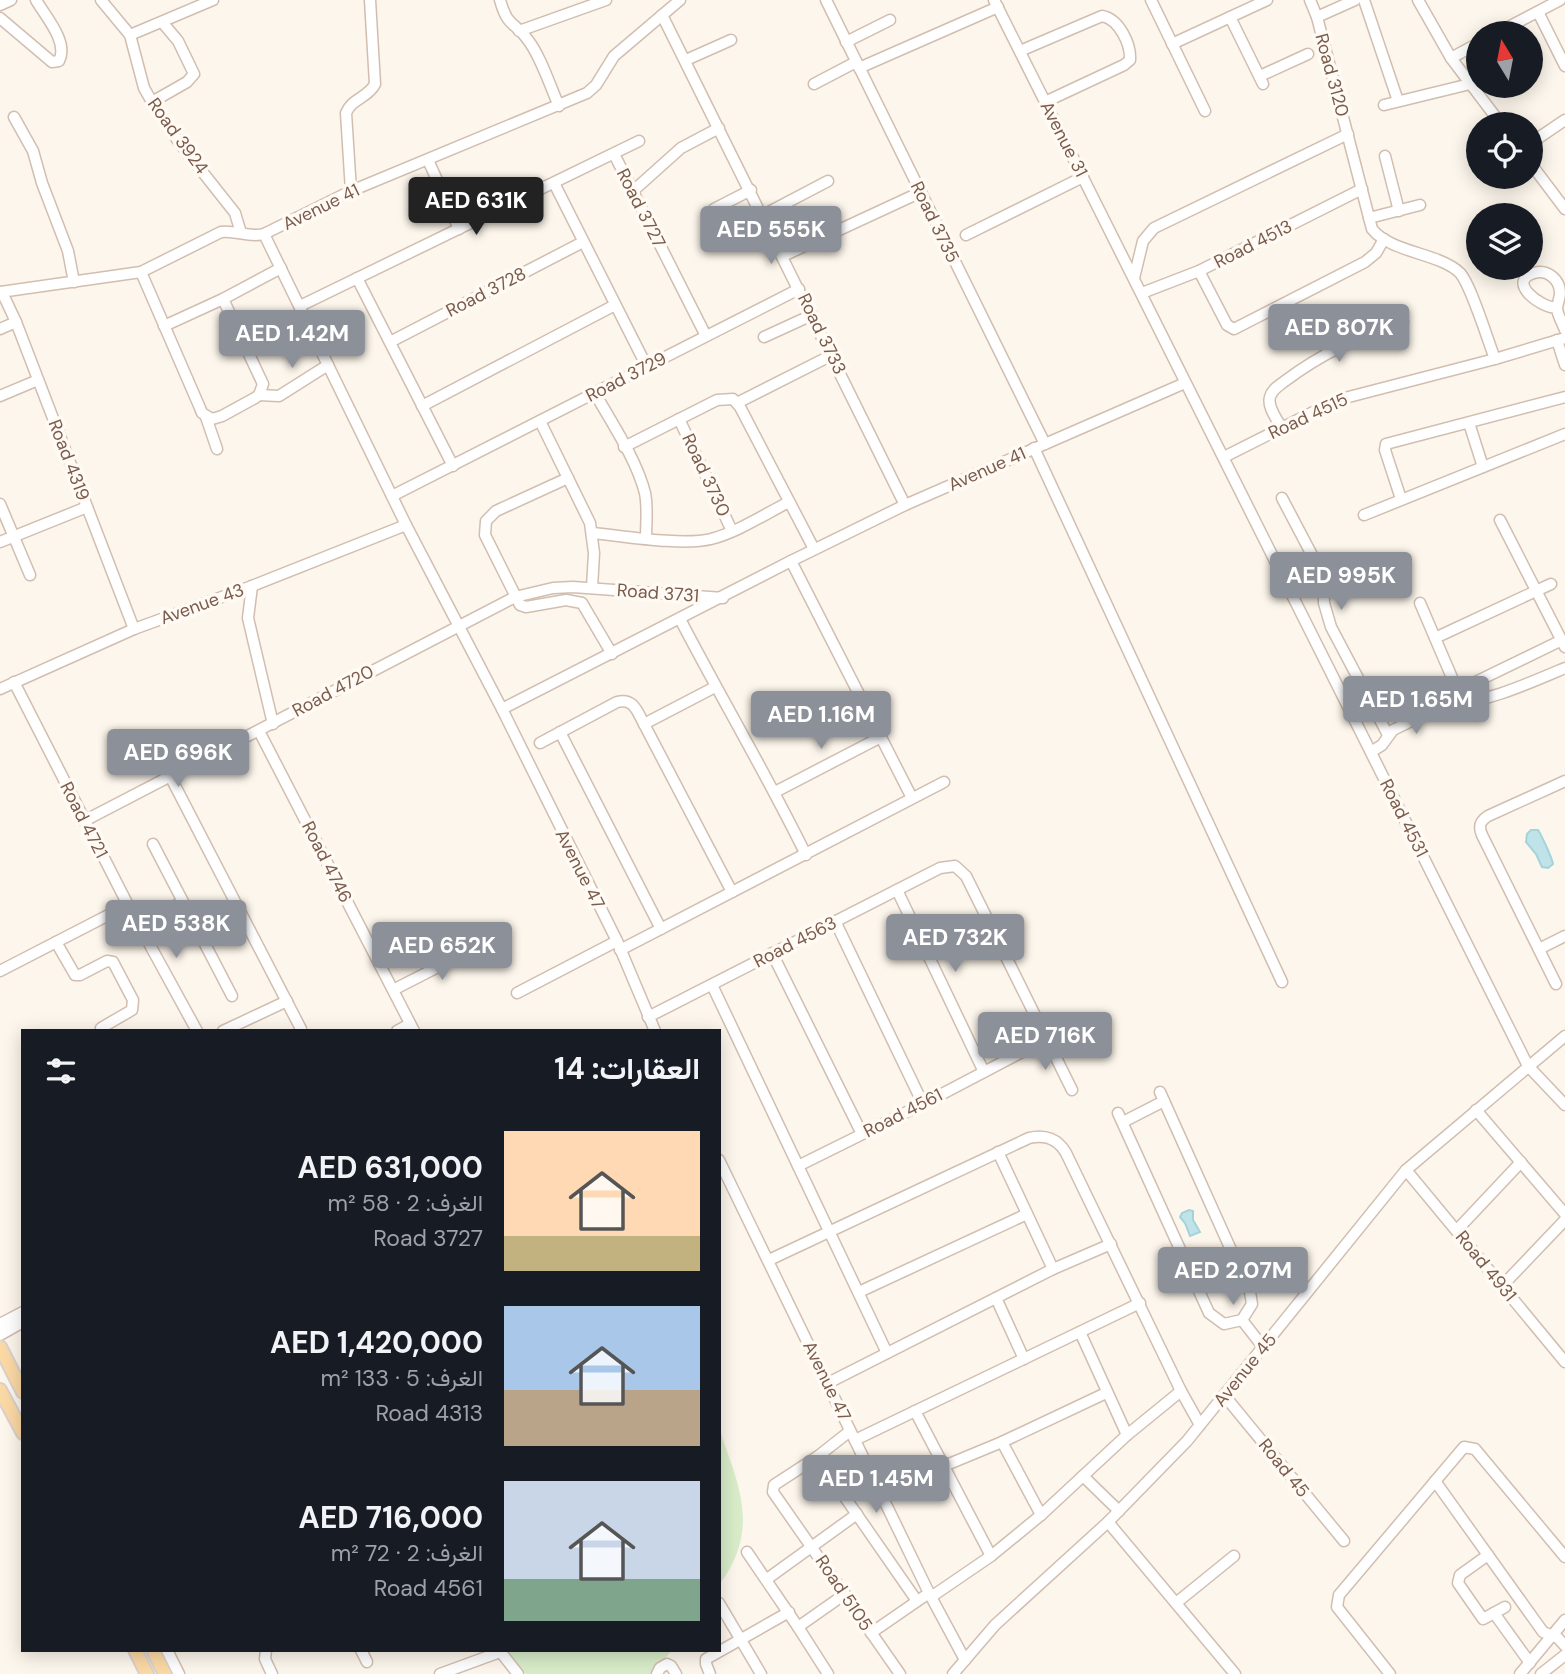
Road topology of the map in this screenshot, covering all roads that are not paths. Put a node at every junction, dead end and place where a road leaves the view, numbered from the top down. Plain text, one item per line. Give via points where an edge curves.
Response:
1 (11, 0) edge
2 (36, 0) edge
3 (101, 0) edge
4 (370, 0) edge
5 (500, 0) edge
6 (606, 0) edge
7 (680, 0) edge
8 (826, 0) edge
9 (1150, 0) edge
10 (1267, 0) edge
11 (1310, 0) edge
12 (1354, 0) edge
13 (1364, 0) edge
14 (1418, 0) edge
15 (1560, 0) edge
16 (212, 1) edge
17 (996, 4) edge
18 (0, 5) edge
19 (1538, 12) junction
20 (662, 15) junction
21 (1230, 17) junction
22 (1317, 17) junction
23 (0, 18) edge
24 (890, 20) dead end
25 (1520, 21) edge
26 (162, 22) junction
27 (519, 31) junction
28 (130, 35) junction
29 (731, 40) dead end
30 (846, 42) junction
31 (1172, 44) junction
32 (1466, 50) edge
33 (1020, 51) junction
34 (1308, 54) dead end
35 (1451, 58) junction
36 (686, 60) junction
37 (858, 65) junction
38 (1565, 65) edge
39 (1466, 79) edge
40 (814, 84) dead end
41 (1466, 85) edge
42 (1481, 98) edge
43 (1398, 101) junction
44 (152, 102) junction
45 (1045, 102) junction
46 (1384, 105) dead end
47 (559, 106) junction
48 (1205, 111) dead end
49 (1492, 112) edge
50 (13, 117) dead end
51 (1565, 120) edge
52 (719, 128) junction
53 (1348, 134) junction
54 (1543, 135) edge
55 (639, 141) dead end
56 (614, 154) junction
57 (1385, 156) dead end
58 (428, 160) junction
59 (1083, 177) junction
60 (1543, 180) edge
61 (828, 181) dead end
62 (554, 183) junction
63 (1362, 189) junction
64 (751, 190) junction
65 (351, 191) junction
66 (633, 191) junction
67 (920, 192) junction
68 (1420, 205) dead end
69 (714, 209) dead end
70 (1565, 209) edge
71 (1399, 211) junction
72 (763, 215) junction
73 (1369, 218) junction
74 (459, 229) junction
75 (241, 233) junction
76 (264, 234) junction
77 (966, 235) dead end
78 (1384, 239) junction
79 (583, 242) junction
80 (783, 256) junction
81 (281, 268) junction
82 (1199, 271) junction
83 (141, 272) junction
84 (357, 278) junction
85 (1134, 278) junction
86 (74, 282) junction
87 (799, 289) junction
88 (1, 292) edge
89 (1142, 293) junction
90 (223, 299) junction
91 (615, 305) junction
92 (300, 306) junction
93 (1557, 308) dead end
94 (812, 315) junction
95 (16, 322) junction
96 (1403, 322) dead end
97 (164, 326) junction
98 (0, 329) edge
99 (1565, 330) edge
100 (706, 336) junction
101 (764, 337) dead end
102 (1561, 339) edge
103 (390, 342) junction
104 (832, 355) junction
105 (1494, 359) junction
106 (327, 365) junction
107 (1565, 365) edge
108 (647, 367) junction
109 (38, 380) junction
110 (1185, 383) junction
111 (595, 393) junction
112 (259, 395) junction
113 (0, 396) edge
114 (1565, 397) edge
115 (737, 403) junction
116 (422, 406) junction
117 (206, 417) junction
118 (679, 419) junction
119 (540, 421) junction
120 (1469, 423) junction
121 (1281, 427) junction
122 (1565, 434) edge
123 (1045, 444) junction
124 (624, 447) junction
125 (1034, 448) junction
126 (217, 449) dead end
127 (1224, 457) junction
128 (453, 466) junction
129 (1483, 467) junction
130 (568, 478) junction
131 (392, 496) junction
132 (1282, 498) dead end
133 (1401, 499) junction
134 (789, 502) junction
135 (0, 504) edge
136 (905, 505) junction
137 (87, 507) junction
138 (1364, 515) dead end
139 (1500, 520) dead end
140 (406, 525) junction
141 (732, 531) junction
142 (593, 533) junction
143 (13, 536) junction
144 (646, 538) junction
145 (0, 542) edge
146 (814, 548) junction
147 (793, 564) junction
148 (30, 575) dead end
149 (1552, 584) dead end
150 (252, 586) junction
151 (592, 588) junction
152 (1535, 591) junction
153 (515, 597) junction
154 (723, 598) junction
155 (1420, 603) dead end
156 (680, 619) junction
157 (458, 624) junction
158 (134, 629) junction
159 (1434, 638) junction
160 (1563, 643) edge
161 (612, 654) junction
162 (1565, 668) edge
163 (14, 682) junction
164 (715, 687) junction
165 (0, 689) edge
166 (1457, 691) junction
167 (1463, 705) junction
168 (1441, 706) junction
169 (502, 709) junction
170 (273, 723) junction
171 (644, 724) junction
172 (259, 731) junction
173 (560, 732) junction
174 (1388, 735) junction
175 (881, 737) junction
176 (540, 743) dead end
177 (1371, 752) junction
178 (170, 776) junction
179 (1565, 781) edge
180 (944, 782) dead end
181 (775, 792) junction
182 (912, 798) junction
183 (85, 821) junction
184 (153, 844) dead end
185 (806, 855) junction
186 (897, 890) junction
187 (732, 892) junction
188 (182, 902) junction
189 (128, 905) junction
190 (835, 921) junction
191 (139, 925) junction
192 (661, 929) junction
193 (1565, 936) edge
194 (56, 942) junction
195 (618, 946) junction
196 (1539, 949) junction
197 (467, 952) dead end
198 (772, 953) junction
199 (0, 971) edge
200 (1282, 982) dead end
201 (712, 985) junction
202 (1556, 985) dead end
203 (393, 990) junction
204 (517, 993) dead end
205 (232, 996) dead end
206 (287, 1001) junction
207 (649, 1017) junction
208 (412, 1027) edge
209 (101, 1028) dead end
210 (196, 1029) edge
211 (227, 1029) edge
212 (302, 1029) dead end
213 (654, 1029) edge
214 (1565, 1036) edge
215 (1045, 1040) junction
216 (1528, 1066) junction
217 (984, 1072) junction
218 (1072, 1090) dead end
219 (923, 1104) junction
220 (1565, 1105) edge
221 (1476, 1110) junction
222 (862, 1134) junction
223 (998, 1152) junction
224 (1521, 1162) junction
225 (799, 1166) junction
226 (1406, 1171) junction
227 (723, 1178) edge
228 (1027, 1214) junction
229 (1565, 1214) edge
230 (1565, 1220) edge
231 (1457, 1230) junction
232 (831, 1232) junction
233 (1111, 1244) junction
234 (769, 1260) junction
235 (1053, 1269) junction
236 (1503, 1285) junction
237 (859, 1292) junction
238 (996, 1298) junction
239 (1140, 1303) junction
240 (21, 1313) edge
241 (1242, 1320) junction
242 (21, 1323) edge
243 (0, 1324) edge
244 (1080, 1332) junction
245 (0, 1335) edge
246 (1264, 1347) junction
247 (0, 1348) edge
248 (887, 1353) junction
249 (1024, 1359) junction
250 (1565, 1362) edge
251 (828, 1383) junction
252 (21, 1388) edge
253 (0, 1390) edge
254 (1181, 1391) junction
255 (1106, 1393) junction
256 (1224, 1395) junction
257 (915, 1411) junction
258 (1200, 1425) junction
259 (21, 1429) edge
260 (1127, 1435) junction
261 (853, 1436) junction
262 (1002, 1442) junction
263 (817, 1457) junction
264 (944, 1466) junction
265 (1083, 1476) junction
266 (1435, 1481) junction
267 (1119, 1511) junction
268 (857, 1514) junction
269 (1041, 1515) junction
270 (1108, 1522) junction
271 (1345, 1541) dead end
272 (812, 1546) junction
273 (747, 1552) dead end
274 (1488, 1555) junction
275 (990, 1556) junction
276 (1234, 1556) dead end
277 (1565, 1558) edge
278 (767, 1579) junction
279 (845, 1594) junction
280 (930, 1595) junction
281 (917, 1601) junction
282 (1176, 1603) junction
283 (721, 1607) edge
284 (1505, 1607) dead end
285 (789, 1612) junction
286 (1494, 1613) junction
287 (1565, 1620) edge
288 (798, 1627) junction
289 (871, 1633) junction
290 (1551, 1635) junction
291 (740, 1640) junction
292 (1565, 1646) edge
293 (721, 1651) edge
294 (136, 1652) edge
295 (154, 1652) edge
296 (168, 1652) edge
297 (266, 1652) edge
298 (362, 1652) edge
299 (497, 1652) edge
300 (500, 1652) edge
301 (719, 1652) edge
302 (1565, 1656) edge
303 (965, 1660) junction
304 (367, 1662) dead end
305 (1530, 1662) junction
306 (895, 1672) edge
307 (147, 1674) edge
308 (165, 1674) edge
309 (180, 1674) edge
310 (272, 1674) edge
311 (443, 1674) edge
312 (519, 1674) edge
313 (657, 1674) edge
314 (676, 1674) edge
315 (710, 1674) edge
316 (761, 1674) edge
317 (828, 1674) edge
318 (953, 1674) edge
319 (1235, 1674) edge
320 (1390, 1674) edge
321 (1520, 1674) edge
322 (1541, 1674) edge

1 - 18 street
2 - 23 street via 59,39 60,61 52,62
3 - 28 street, Road 3924
4 - 65 street via 375,84 346,113
5 - 27 street via 508,22
6 - 27 street
7 - 20 street, Avenue 41
8 - 30 street, Road 3735
9 - 31 street
10 - 21 street
11 - 22 street, Road 3120
12 - 22 street, Road 3120
13 - 43 street
14 - 35 street
15 - 19 street
16 - 26 street
17 - 33 street, Avenue 31
17 - 37 street
19 - 25 street
19 - 38 street
20 - 36 street, Road 3733
20 - 47 street, Avenue 41 via 614,56 592,90
21 - 31 street
21 - 34 street via 1261,80
22 - 53 street, Road 3120
24 - 30 street
26 - 28 street
26 - 44 street via 178,41 194,74
27 - 47 street via 532,45
28 - 44 street, Road 3924
29 - 36 street
30 - 37 street, Road 3735
31 - 48 street
32 - 35 street
33 - 45 street, Avenue 31
33 - 45 street via 1102,16 1114,21 1125,40 1130,60 1124,65
35 - 39 street
36 - 52 street, Road 3733
37 - 40 street
37 - 67 street, Road 3735
41 - 43 street
42 - 49 street
43 - 46 street
44 - 75 street, Road 3924 via 235,213
45 - 59 street, Avenue 31
47 - 58 street, Avenue 41
50 - 86 street via 33,151 68,251
51 - 54 street
52 - 64 street, Road 3733
52 - 66 street via 681,148
53 - 63 street, Road 3120
53 - 85 street via 1154,228 1143,241
55 - 56 street, Road 3727
56 - 62 street, Road 3727
56 - 66 street, Road 3727
57 - 71 street
58 - 65 street, Avenue 41
58 - 74 street
59 - 77 street
59 - 85 street, Avenue 31
60 - 70 street
61 - 72 street
62 - 74 street, Road 3727
62 - 79 street
63 - 73 street, Road 3120
63 - 82 street, Road 4513
64 - 69 street
64 - 72 street, Road 3733
65 - 76 street, Avenue 41
66 - 100 street, Road 3727
67 - 80 street
67 - 123 street, Road 3735
68 - 71 street
71 - 73 street
72 - 80 street, Road 3733
73 - 78 street via 1372,229
74 - 84 street, Road 3727
75 - 76 street, Avenue 41
75 - 83 street, Avenue 41 via 215,234
76 - 81 street
78 - 82 street via 1365,262 1234,330 1227,326
78 - 105 street via 1461,275
79 - 91 street
79 - 103 street, Road 3728
80 - 87 street, Road 3733
81 - 90 street
81 - 92 street
82 - 89 street, Road 4513
83 - 86 street, Avenue 41
83 - 97 street
84 - 92 street, Road 3727
84 - 103 street
85 - 89 street, Avenue 31
86 - 88 street, Avenue 41
87 - 94 street, Road 3733
87 - 100 street, Road 3729
88 - 95 street, Road 4319
89 - 110 street, Avenue 31
90 - 97 street
90 - 112 street via 262,379
91 - 108 street
91 - 116 street
92 - 106 street
93 - 99 street
94 - 101 street
94 - 104 street, Road 3733
95 - 98 street
95 - 109 street, Road 4319
96 - 121 street via 1340,346 1276,387 1269,403
97 - 117 street
100 - 108 street, Road 3729
102 - 105 street, Road 4515
102 - 107 street, Road 4515
103 - 116 street
104 - 115 street
104 - 136 street, Road 3733
105 - 121 street, Road 4515 via 1345,397
106 - 112 street via 279,396
106 - 131 street
108 - 111 street, Road 3729
109 - 113 street
109 - 137 street, Road 4319
110 - 123 street, Avenue 41
110 - 127 street, Road 4531
111 - 119 street, Road 3729
111 - 124 street
112 - 117 street via 217,418
114 - 120 street
115 - 118 street, Road 3730 via 722,398
115 - 134 street
116 - 128 street
117 - 126 street
118 - 124 street, Road 3730
118 - 141 street, Road 3730
119 - 128 street, Road 3729
119 - 130 street, Road 3731
120 - 129 street
120 - 133 street via 1386,444
121 - 127 street, Road 4515
122 - 129 street
123 - 125 street, Avenue 41
124 - 144 street via 644,492
125 - 136 street, Avenue 41
125 - 200 street
127 - 177 street, Road 4531
128 - 131 street, Road 3729
129 - 133 street
130 - 142 street, Road 3731
130 - 153 street via 496,511 486,521 485,535
131 - 140 street
132 - 174 street via 1323,576 1331,627
133 - 138 street
134 - 141 street, Road 3730
134 - 146 street
135 - 143 street
136 - 146 street, Avenue 41
137 - 143 street
137 - 158 street, Road 4319
139 - 152 street
140 - 150 street, Avenue 43
140 - 157 street
141 - 144 street, Road 3730 via 698,541
142 - 144 street, Road 3730
142 - 151 street, Road 3731
143 - 145 street
143 - 148 street
146 - 147 street, Avenue 41
147 - 154 street, Avenue 41
147 - 175 street
149 - 152 street
150 - 158 street, Avenue 43
150 - 170 street via 247,618
151 - 153 street, Road 3731 via 553,588
151 - 154 street, Road 3731
152 - 159 street
152 - 160 street
153 - 157 street, Road 3731
153 - 161 street via 526,607 566,600 582,603
154 - 156 street, Avenue 41
155 - 159 street
156 - 161 street, Avenue 41
156 - 164 street
157 - 169 street
157 - 170 street, Road 4720
158 - 163 street, Avenue 43
159 - 166 street
160 - 166 street
161 - 169 street, Avenue 41
162 - 167 street
163 - 165 street, Avenue 43
163 - 183 street, Road 4721
164 - 171 street
164 - 181 street
166 - 167 street
166 - 168 street
167 - 168 street
168 - 174 street
169 - 195 street, Avenue 47
170 - 172 street, Road 4720
171 - 173 street via 635,706 626,700
171 - 187 street
172 - 178 street, Road 4720
172 - 203 street, Road 4746
173 - 176 street
173 - 192 street
174 - 177 street
175 - 181 street
175 - 182 street
177 - 216 street, Road 4531
178 - 183 street, Road 4720
178 - 206 street
179 - 196 street via 1488,816 1480,826
180 - 182 street
181 - 185 street
182 - 185 street
183 - 189 street, Road 4721
184 - 188 street
185 - 187 street
186 - 190 street, Road 4563
186 - 215 street, Road 4563 via 947,865 961,870
186 - 217 street
187 - 192 street
188 - 191 street
188 - 205 street
189 - 191 street, Road 4721
189 - 194 street
190 - 198 street, Road 4563
190 - 219 street
191 - 210 street, Road 4721
192 - 195 street
193 - 196 street
194 - 199 street
194 - 209 street via 75,975 113,962 133,1000 132,1010
195 - 204 street
195 - 207 street, Avenue 47
196 - 202 street
197 - 203 street
198 - 201 street, Road 4563
198 - 222 street
201 - 207 street, Road 4563
201 - 225 street
203 - 208 street, Road 4746
206 - 211 street
206 - 212 street
207 - 213 street, Avenue 47
214 - 216 street, Avenue 45
215 - 217 street, Road 4561
215 - 218 street, Road 4563
216 - 220 street, Road 4531
216 - 221 street, Avenue 45
217 - 219 street, Road 4561
219 - 222 street, Road 4561
221 - 224 street
221 - 226 street, Avenue 45
222 - 225 street, Road 4561
223 - 228 street
223 - 232 street
223 - 233 street via 1036,1136 1057,1142
224 - 229 street
224 - 231 street
225 - 232 street
226 - 231 street, Road 4931
226 - 246 street, Avenue 45
227 - 234 street, Avenue 47
228 - 235 street
228 - 237 street
230 - 236 street
231 - 236 street, Road 4931
232 - 234 street
232 - 237 street
233 - 235 street
233 - 239 street
234 - 251 street, Avenue 47
235 - 238 street
236 - 250 street, Road 4931
237 - 248 street
238 - 248 street
238 - 249 street
239 - 244 street
239 - 254 street
240 - 243 street
241 - 241 street via 1224,1324 1209,1313 1120,1118 1162,1096 1250,1292 1252,1304
241 - 246 street
242 - 245 street
244 - 249 street
244 - 255 street
246 - 256 street, Avenue 45
247 - 252 main road
248 - 251 street
249 - 257 street
251 - 261 street, Avenue 47
253 - 259 main road
254 - 258 street
254 - 260 street
255 - 260 street
255 - 262 street
256 - 258 street, Avenue 45
256 - 271 street, Road 45
257 - 261 street
257 - 264 street
258 - 267 street, Avenue 45
260 - 265 street
261 - 263 street
261 - 280 street, Avenue 47
262 - 264 street
262 - 269 street
263 - 268 street
263 - 272 street, Road 5105 via 772,1488
264 - 275 street
265 - 267 street
265 - 269 street
266 - 274 street
266 - 277 street via 1464,1447 1472,1447
266 - 320 street via 1336,1602
267 - 270 street, Avenue 45
268 - 272 street
268 - 281 street
269 - 275 street
270 - 282 street
270 - 303 street, Avenue 45 via 995,1625
272 - 278 street
272 - 279 street, Road 5105
273 - 278 street
274 - 286 street via 1460,1576 1458,1583 1483,1619
274 - 290 street via 1543,1632
275 - 280 street
276 - 282 street
278 - 285 street
279 - 288 street
279 - 289 street, Road 5105
280 - 281 street
280 - 303 street, Avenue 47
281 - 289 street
282 - 319 street
283 - 291 street
284 - 286 street
285 - 288 street
285 - 291 street
286 - 305 street
287 - 290 street
288 - 317 street
289 - 306 street, Road 5105
290 - 292 street
290 - 305 street
291 - 293 street
291 - 316 street
294 - 307 main road
295 - 308 main road
296 - 309 street
297 - 310 street
298 - 304 street
299 - 311 street
300 - 312 street
301 - 315 street via 706,1659
302 - 322 street
303 - 318 street, Avenue 45
305 - 321 street
313 - 314 street via 667,1664

